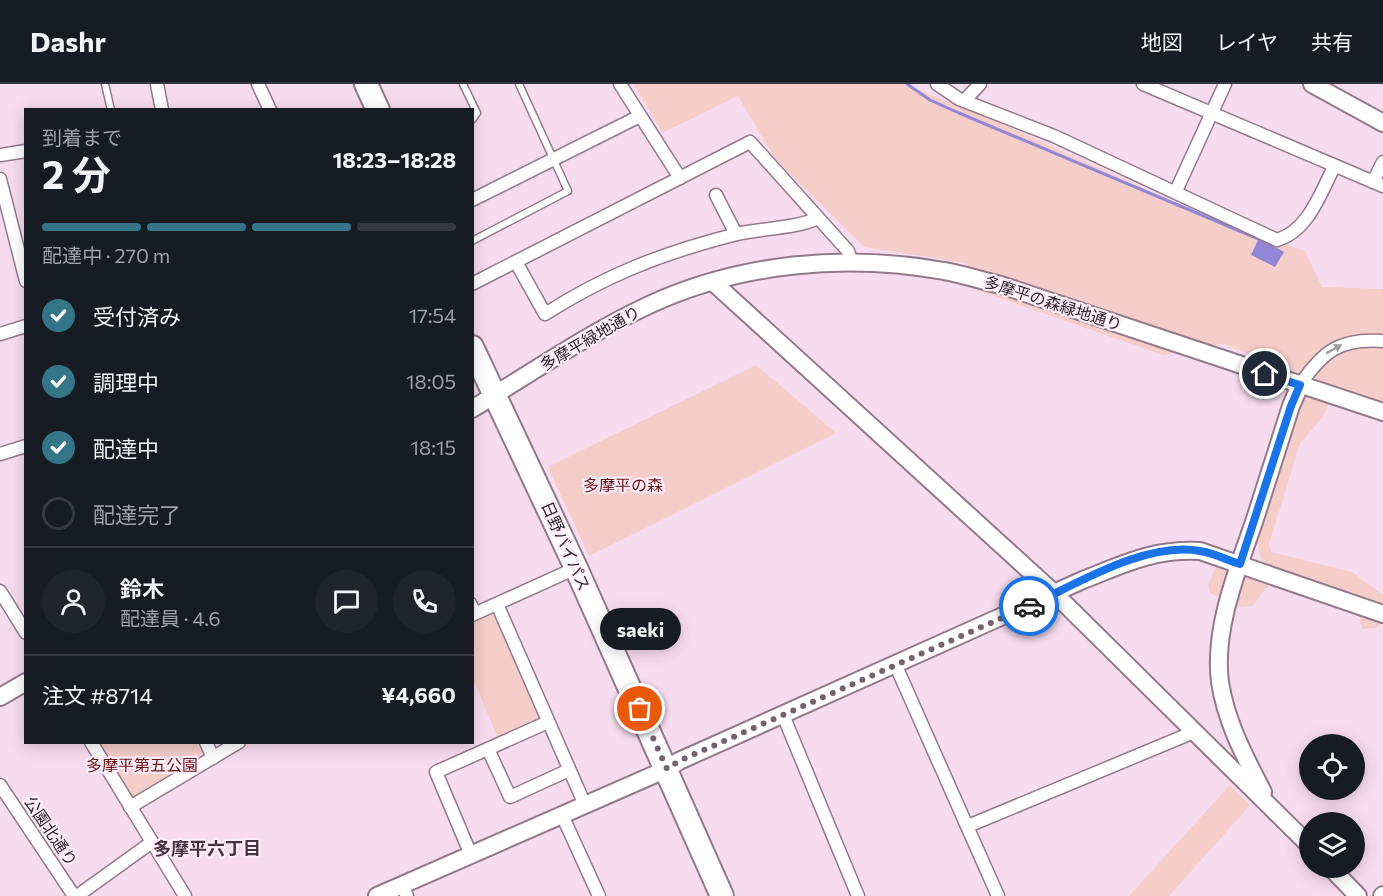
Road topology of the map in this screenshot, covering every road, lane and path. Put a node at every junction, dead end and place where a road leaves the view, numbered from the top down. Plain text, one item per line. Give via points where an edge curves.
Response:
1 (105, 84) edge
2 (157, 84) edge
3 (258, 84) edge
4 (351, 84) edge
5 (366, 84) edge
6 (463, 84) edge
7 (519, 84) edge
8 (620, 84) edge
9 (937, 84) edge
10 (980, 84) edge
11 (1143, 84) edge
12 (1225, 84) edge
13 (1312, 84) edge
14 (964, 101) junction
15 (111, 108) edge
16 (162, 108) edge
17 (269, 108) edge
18 (362, 108) edge
19 (377, 108) edge
20 (1212, 113) junction
21 (474, 117) edge
22 (638, 117) junction
23 (1383, 123) edge
24 (24, 151) edge
25 (0, 155) edge
26 (553, 160) junction
27 (1383, 162) edge
28 (1334, 167) junction
29 (680, 178) junction
30 (0, 179) edge
31 (1378, 184) edge
32 (1176, 191) junction
33 (716, 195) dead end
34 (474, 200) edge
35 (818, 218) junction
36 (736, 234) junction
37 (474, 241) edge
38 (516, 262) junction
39 (852, 263) junction
40 (24, 275) edge
41 (713, 282) junction
42 (474, 283) edge
43 (24, 327) edge
44 (0, 334) edge
45 (474, 334) edge
46 (1383, 341) edge
47 (474, 351) edge
48 (1300, 385) junction
49 (497, 394) junction
50 (474, 408) edge
51 (1383, 412) edge
52 (24, 447) edge
53 (0, 454) edge
54 (1240, 564) junction
55 (576, 568) junction
56 (0, 591) edge
57 (1055, 594) junction
58 (497, 604) junction
59 (474, 609) edge
60 (1383, 614) edge
61 (24, 630) edge
62 (896, 666) junction
63 (24, 683) edge
64 (0, 698) edge
65 (783, 715) junction
66 (548, 722) junction
67 (1194, 732) junction
68 (93, 744) edge
69 (207, 744) edge
70 (236, 744) edge
71 (488, 749) junction
72 (1241, 750) junction
73 (213, 758) junction
74 (1223, 760) junction
75 (667, 769) junction
76 (569, 770) junction
77 (0, 785) edge
78 (585, 805) junction
79 (1270, 806) junction
80 (130, 807) junction
81 (561, 815) junction
82 (968, 825) junction
83 (1299, 835) edge
84 (152, 842) junction
85 (471, 855) junction
86 (1341, 878) edge
87 (405, 890) edge
88 (993, 894) edge
89 (75, 896) edge
90 (185, 896) edge
91 (377, 896) edge
92 (599, 896) edge
93 (723, 896) edge
94 (858, 896) edge
95 (1358, 896) edge

1 - 15 lane
2 - 16 street
3 - 17 street
4 - 18 highway
5 - 19 highway
6 - 21 lane via 477,113
7 - 26 lane
8 - 22 street
9 - 14 street
10 - 14 street
11 - 20 street
12 - 20 street
13 - 23 street
14 - 32 street
20 - 28 street
20 - 32 street
22 - 26 street
22 - 29 street
24 - 25 street
26 - 34 street
26 - 37 lane via 566,194
27 - 31 street
28 - 31 street
28 - 32 street via 1301,227 1277,240
29 - 35 street via 750,142
29 - 38 street
30 - 40 street
33 - 36 street
35 - 36 street
35 - 39 street via 848,251
36 - 38 street via 640,263 583,290 545,314
38 - 42 street
39 - 41 street, 多摩平の森緑地通り via 795,264
39 - 48 street, 多摩平の森緑地通り via 945,271 1001,285
41 - 49 street, 多摩平緑地通り via 630,314
41 - 57 street
43 - 44 street
45 - 49 highway, 日野バイパス
48 -> 46 street via 1314,363 1345,343
47 - 49 highway, 日野バイパス
48 - 51 street, 多摩平の森緑地通り
48 - 54 street
49 - 50 street, 多摩平緑地通り
49 - 55 highway, 日野バイパス
52 - 53 street
54 - 57 street via 1200,551 1170,550 1119,566
54 - 60 street
54 - 72 street via 1219,650 1220,682
55 - 58 street
55 - 75 highway, 日野バイパス
56 - 61 street
57 - 62 street
57 - 67 street
58 - 59 street
58 - 66 street
62 - 65 street
62 - 82 street
63 - 64 street
65 - 75 street
65 - 94 street
66 - 71 street
66 - 76 street
67 - 74 street
67 - 82 street
68 - 80 street
69 - 73 street
70 - 73 street
71 - 76 street via 510,797
71 - 85 street via 436,772
72 - 74 street
72 - 79 street
73 - 80 street
74 - 79 street
75 - 78 street
75 - 93 highway, 日野バイパス
76 - 78 street
77 - 89 street, 公園北通り
78 - 81 street
79 - 83 street
80 - 84 street
81 - 85 street
81 - 92 street
82 - 88 street
84 - 89 street
84 - 90 street
85 - 87 street
86 - 95 street
87 - 91 street

